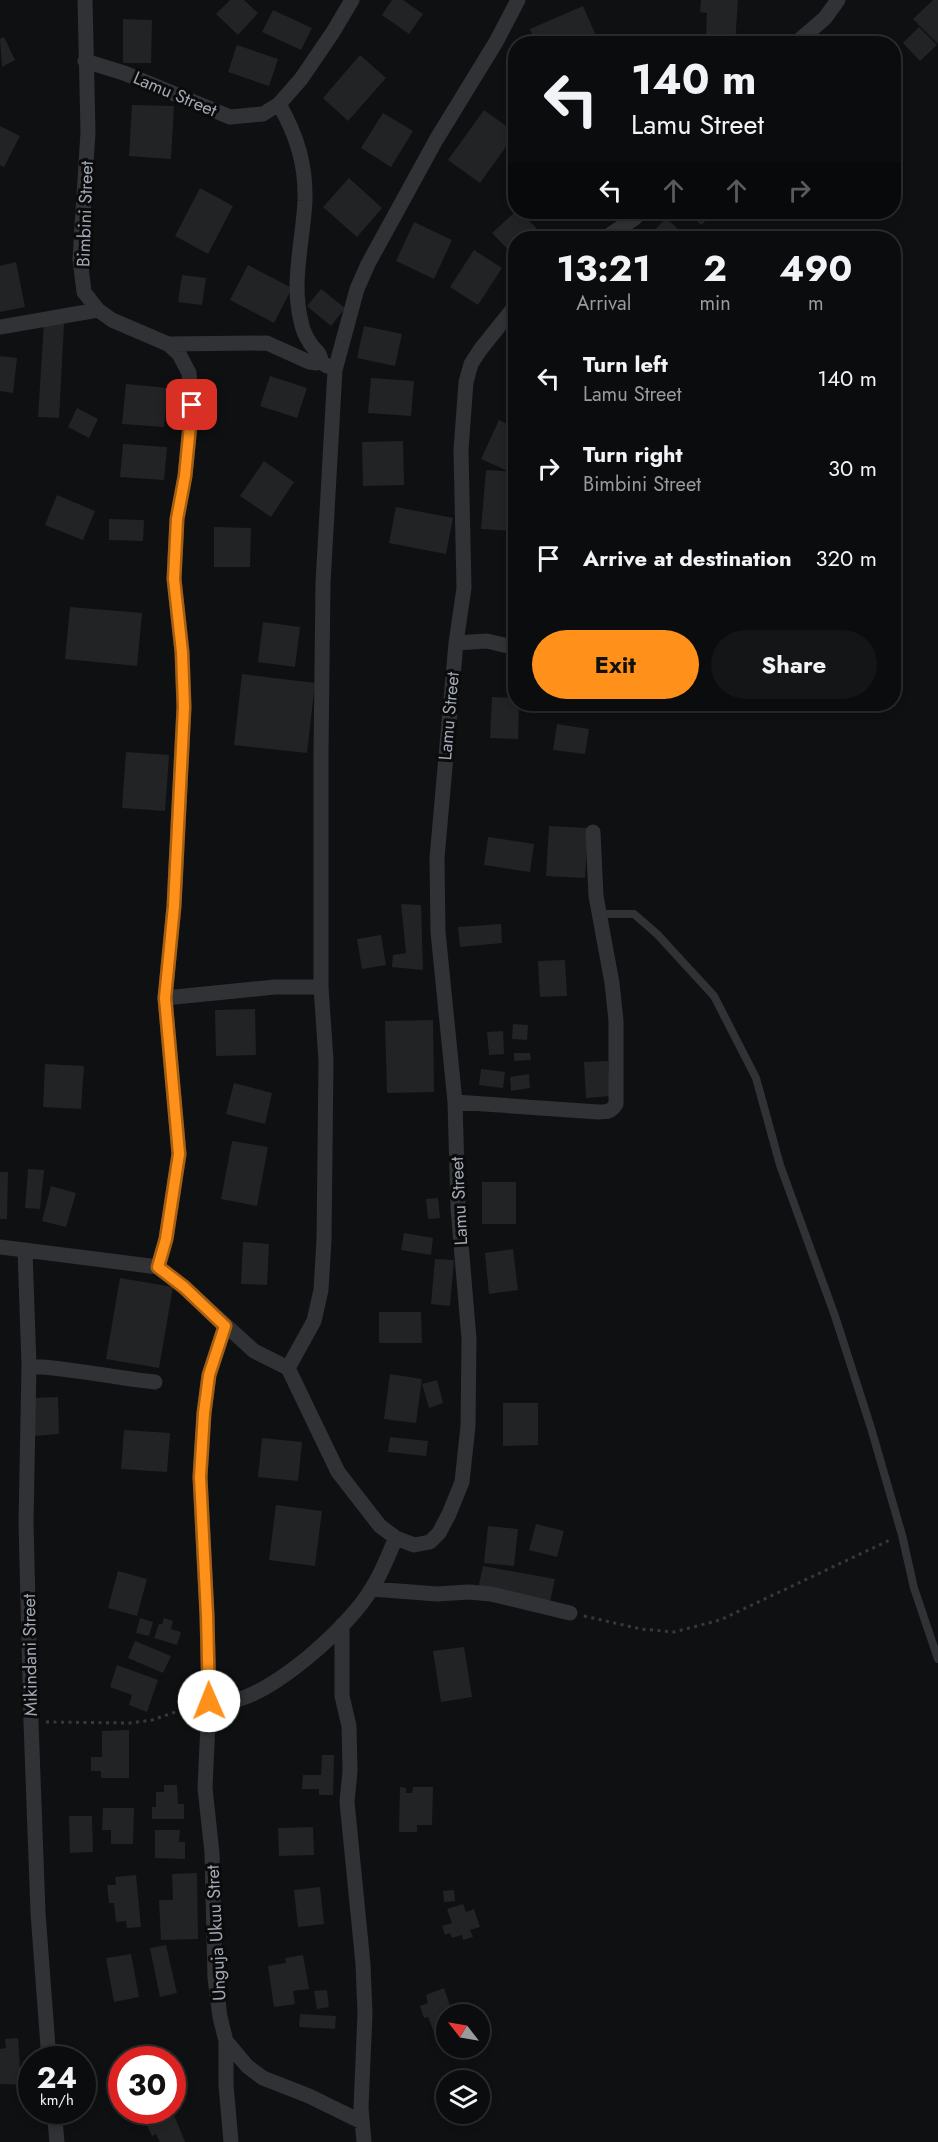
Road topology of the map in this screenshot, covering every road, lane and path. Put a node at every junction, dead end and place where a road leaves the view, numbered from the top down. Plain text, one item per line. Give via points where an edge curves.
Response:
1 (85, 0) edge
2 (352, 0) edge
3 (518, 0) edge
4 (838, 0) edge
5 (804, 36) edge
6 (86, 61) junction
7 (279, 104) junction
8 (633, 219) edge
9 (615, 231) edge
10 (98, 310) junction
11 (508, 315) edge
12 (0, 327) edge
13 (168, 344) junction
14 (321, 362) junction
15 (335, 370) junction
16 (456, 643) junction
17 (508, 646) edge
18 (593, 832) dead end
19 (599, 914) junction
20 (321, 987) junction
21 (165, 998) junction
22 (455, 1102) junction
23 (0, 1247) edge
24 (25, 1250) junction
25 (158, 1267) junction
26 (225, 1326) junction
27 (29, 1366) junction
28 (288, 1368) junction
29 (155, 1382) dead end
30 (902, 1535) junction
31 (396, 1538) junction
32 (372, 1589) junction
33 (570, 1613) joint
34 (342, 1624) junction
35 (938, 1659) edge
36 (209, 1701) junction
37 (31, 1722) junction
38 (226, 2041) junction
39 (48, 2046) edge
40 (362, 2122) junction
41 (55, 2124) edge
42 (57, 2142) edge
43 (231, 2142) edge
44 (364, 2142) edge

1 - 6 street, Bimbini Street
2 - 7 street, Lamu Street via 301,79
3 - 15 street via 369,264 357,289
4 - 5 street
6 - 7 street, Lamu Street via 230,117 263,114
6 - 10 street, Bimbini Street via 88,132 80,259 84,292
7 - 14 street via 294,129 302,162 305,201 297,290 301,321
8 - 9 street
10 - 12 street
10 - 13 street, Bimbini Street
11 - 16 street, Lamu Street via 471,364 466,382 461,450 464,588
13 - 14 street via 267,343 309,362
13 - 21 street, Bimbini Street via 179,354 189,373 192,405 177,519 174,579 184,707
14 - 15 street
15 - 20 street via 323,583
16 - 17 street via 487,641
16 - 22 street, Lamu Street via 437,858 438,932
18 - 19 street
19 - 22 street via 616,1021 617,1092 613,1109 563,1111
19 - 30 lane via 634,914 657,934 714,996 756,1078 780,1165 835,1316
20 - 21 street via 275,987
20 - 28 street via 326,1060 321,1290 314,1321
21 - 25 street, Bimbini Street via 179,1154
22 - 31 street, Lamu Street via 468,1339 468,1426 462,1482 449,1514 430,1542 414,1545
23 - 24 street
24 - 25 street
24 - 27 street, Mikindani Street
25 - 26 street
26 - 28 street via 254,1351
26 - 36 street, Unguja Ukuu Stret via 209,1375 200,1477
27 - 29 street
27 - 37 street, Mikindani Street via 26,1523
28 - 31 street via 338,1472 380,1526
30 - 33 path via 720,1620 674,1632
30 - 35 lane via 914,1588
31 - 32 street
32 - 33 street via 491,1594
32 - 34 street
34 - 36 street via 294,1670 246,1697
34 - 40 street via 342,1696 350,1771 347,1802 364,1993
36 - 37 path via 141,1722
36 - 38 street, Unguja Ukuu Stret via 205,1788 215,1978
37 - 39 street, Mikindani Street
38 - 40 street, Unguja Ukuu Stret via 247,2067 263,2078
38 - 43 street
40 - 44 street
41 - 42 street

